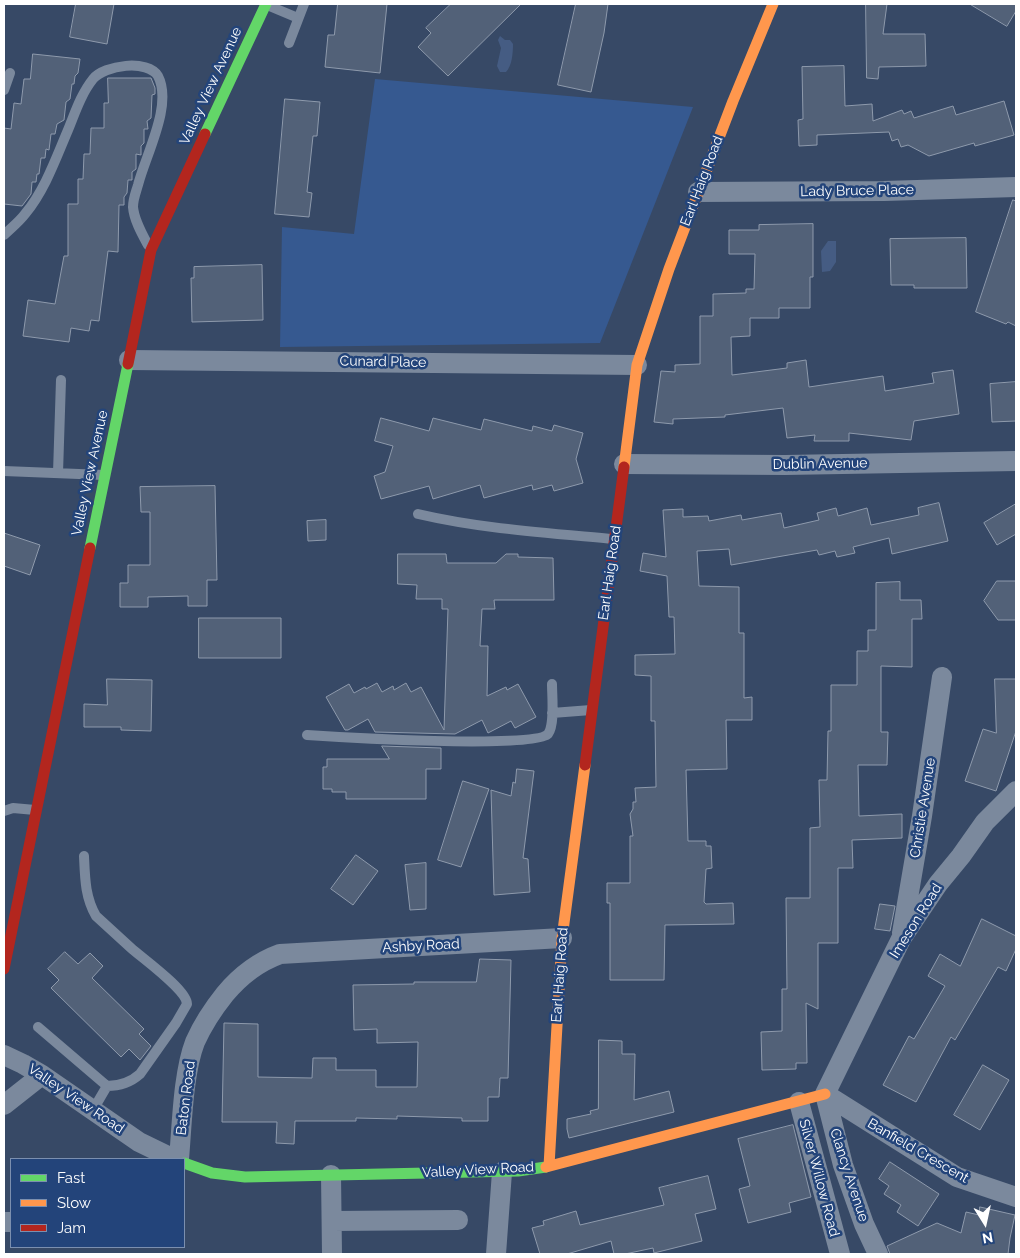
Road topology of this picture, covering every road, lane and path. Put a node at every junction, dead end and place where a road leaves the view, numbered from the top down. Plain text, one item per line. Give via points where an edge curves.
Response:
1 (266, 4) edge
2 (304, 4) edge
3 (773, 4) edge
4 (298, 18) junction
5 (289, 43) dead end
6 (10, 73) dead end
7 (4, 90) edge
8 (1016, 187) edge
9 (698, 192) junction
10 (4, 235) edge
11 (151, 250) junction
12 (129, 360) junction
13 (637, 365) junction
14 (61, 380) dead end
15 (1016, 461) edge
16 (624, 464) junction
17 (4, 471) edge
18 (58, 473) junction
19 (105, 475) junction
20 (418, 514) dead end
21 (615, 539) junction
22 (942, 677) dead end
23 (552, 684) dead end
24 (592, 710) junction
25 (552, 713) junction
26 (307, 735) dead end
27 (1016, 790) edge
28 (4, 810) edge
29 (36, 810) junction
30 (84, 856) dead end
31 (562, 938) junction
32 (900, 940) junction
33 (280, 954) joint
34 (4, 969) edge
35 (38, 1027) dead end
36 (4, 1055) edge
37 (42, 1075) junction
38 (107, 1086) junction
39 (825, 1094) junction
40 (799, 1102) junction
41 (4, 1105) edge
42 (93, 1110) junction
43 (172, 1158) edge
44 (179, 1158) edge
45 (185, 1163) edge
46 (549, 1166) junction
47 (502, 1172) junction
48 (331, 1175) junction
49 (1016, 1197) edge
50 (458, 1220) dead end
51 (332, 1221) junction
52 (332, 1254) edge
53 (496, 1254) edge
54 (840, 1254) edge
55 (878, 1254) edge

1 - 4 lane
1 - 11 street, Valley View Avenue
2 - 4 lane
3 - 9 street, Earl Haig Road
4 - 5 lane
6 - 7 lane
8 - 9 street, Lady Bruce Place
9 - 13 street, Earl Haig Road
10 - 11 lane via 36,199 94,78 115,68 145,66 155,72 162,88 162,103 133,208
11 - 12 street, Valley View Avenue
12 - 13 street, Cunard Place
12 - 19 street, Valley View Avenue
13 - 16 street, Earl Haig Road
14 - 18 lane
15 - 16 street, Dublin Avenue
16 - 21 street, Earl Haig Road
17 - 18 lane
18 - 19 lane
19 - 29 street, Valley View Avenue
20 - 21 lane via 512,530
21 - 24 street, Earl Haig Road
22 - 32 street, Christie Avenue
23 - 25 lane
24 - 25 lane
24 - 31 street, Earl Haig Road
25 - 26 lane via 548,734 526,740
27 - 32 street, Imeson Road via 985,822
28 - 29 lane
29 - 34 street, Valley View Avenue
30 - 38 lane via 86,891 96,916 157,969 187,1001 176,1023 140,1074 124,1084
31 - 33 street, Ashby Road
31 - 46 street, Earl Haig Road
32 - 39 street, Imeson Road
33 - 44 street, Baton Road via 264,960 236,980 211,1011 195,1043 188,1069
35 - 38 lane
36 - 37 street, Valley View Road
37 - 41 street
37 - 42 street, Valley View Road
38 - 42 lane
39 - 40 street, Valley View Road
39 - 49 street, Banfield Crescent via 958,1177
39 - 55 street, Clancy Avenue via 843,1165
40 - 46 street, Valley View Road
40 - 54 street, Silver Willow Road
42 - 43 street, Valley View Road via 139,1142
45 - 48 street, Valley View Road via 212,1173 245,1177
46 - 47 street, Valley View Road
47 - 48 street, Valley View Road
47 - 53 street
48 - 51 street
50 - 51 street
51 - 52 street

